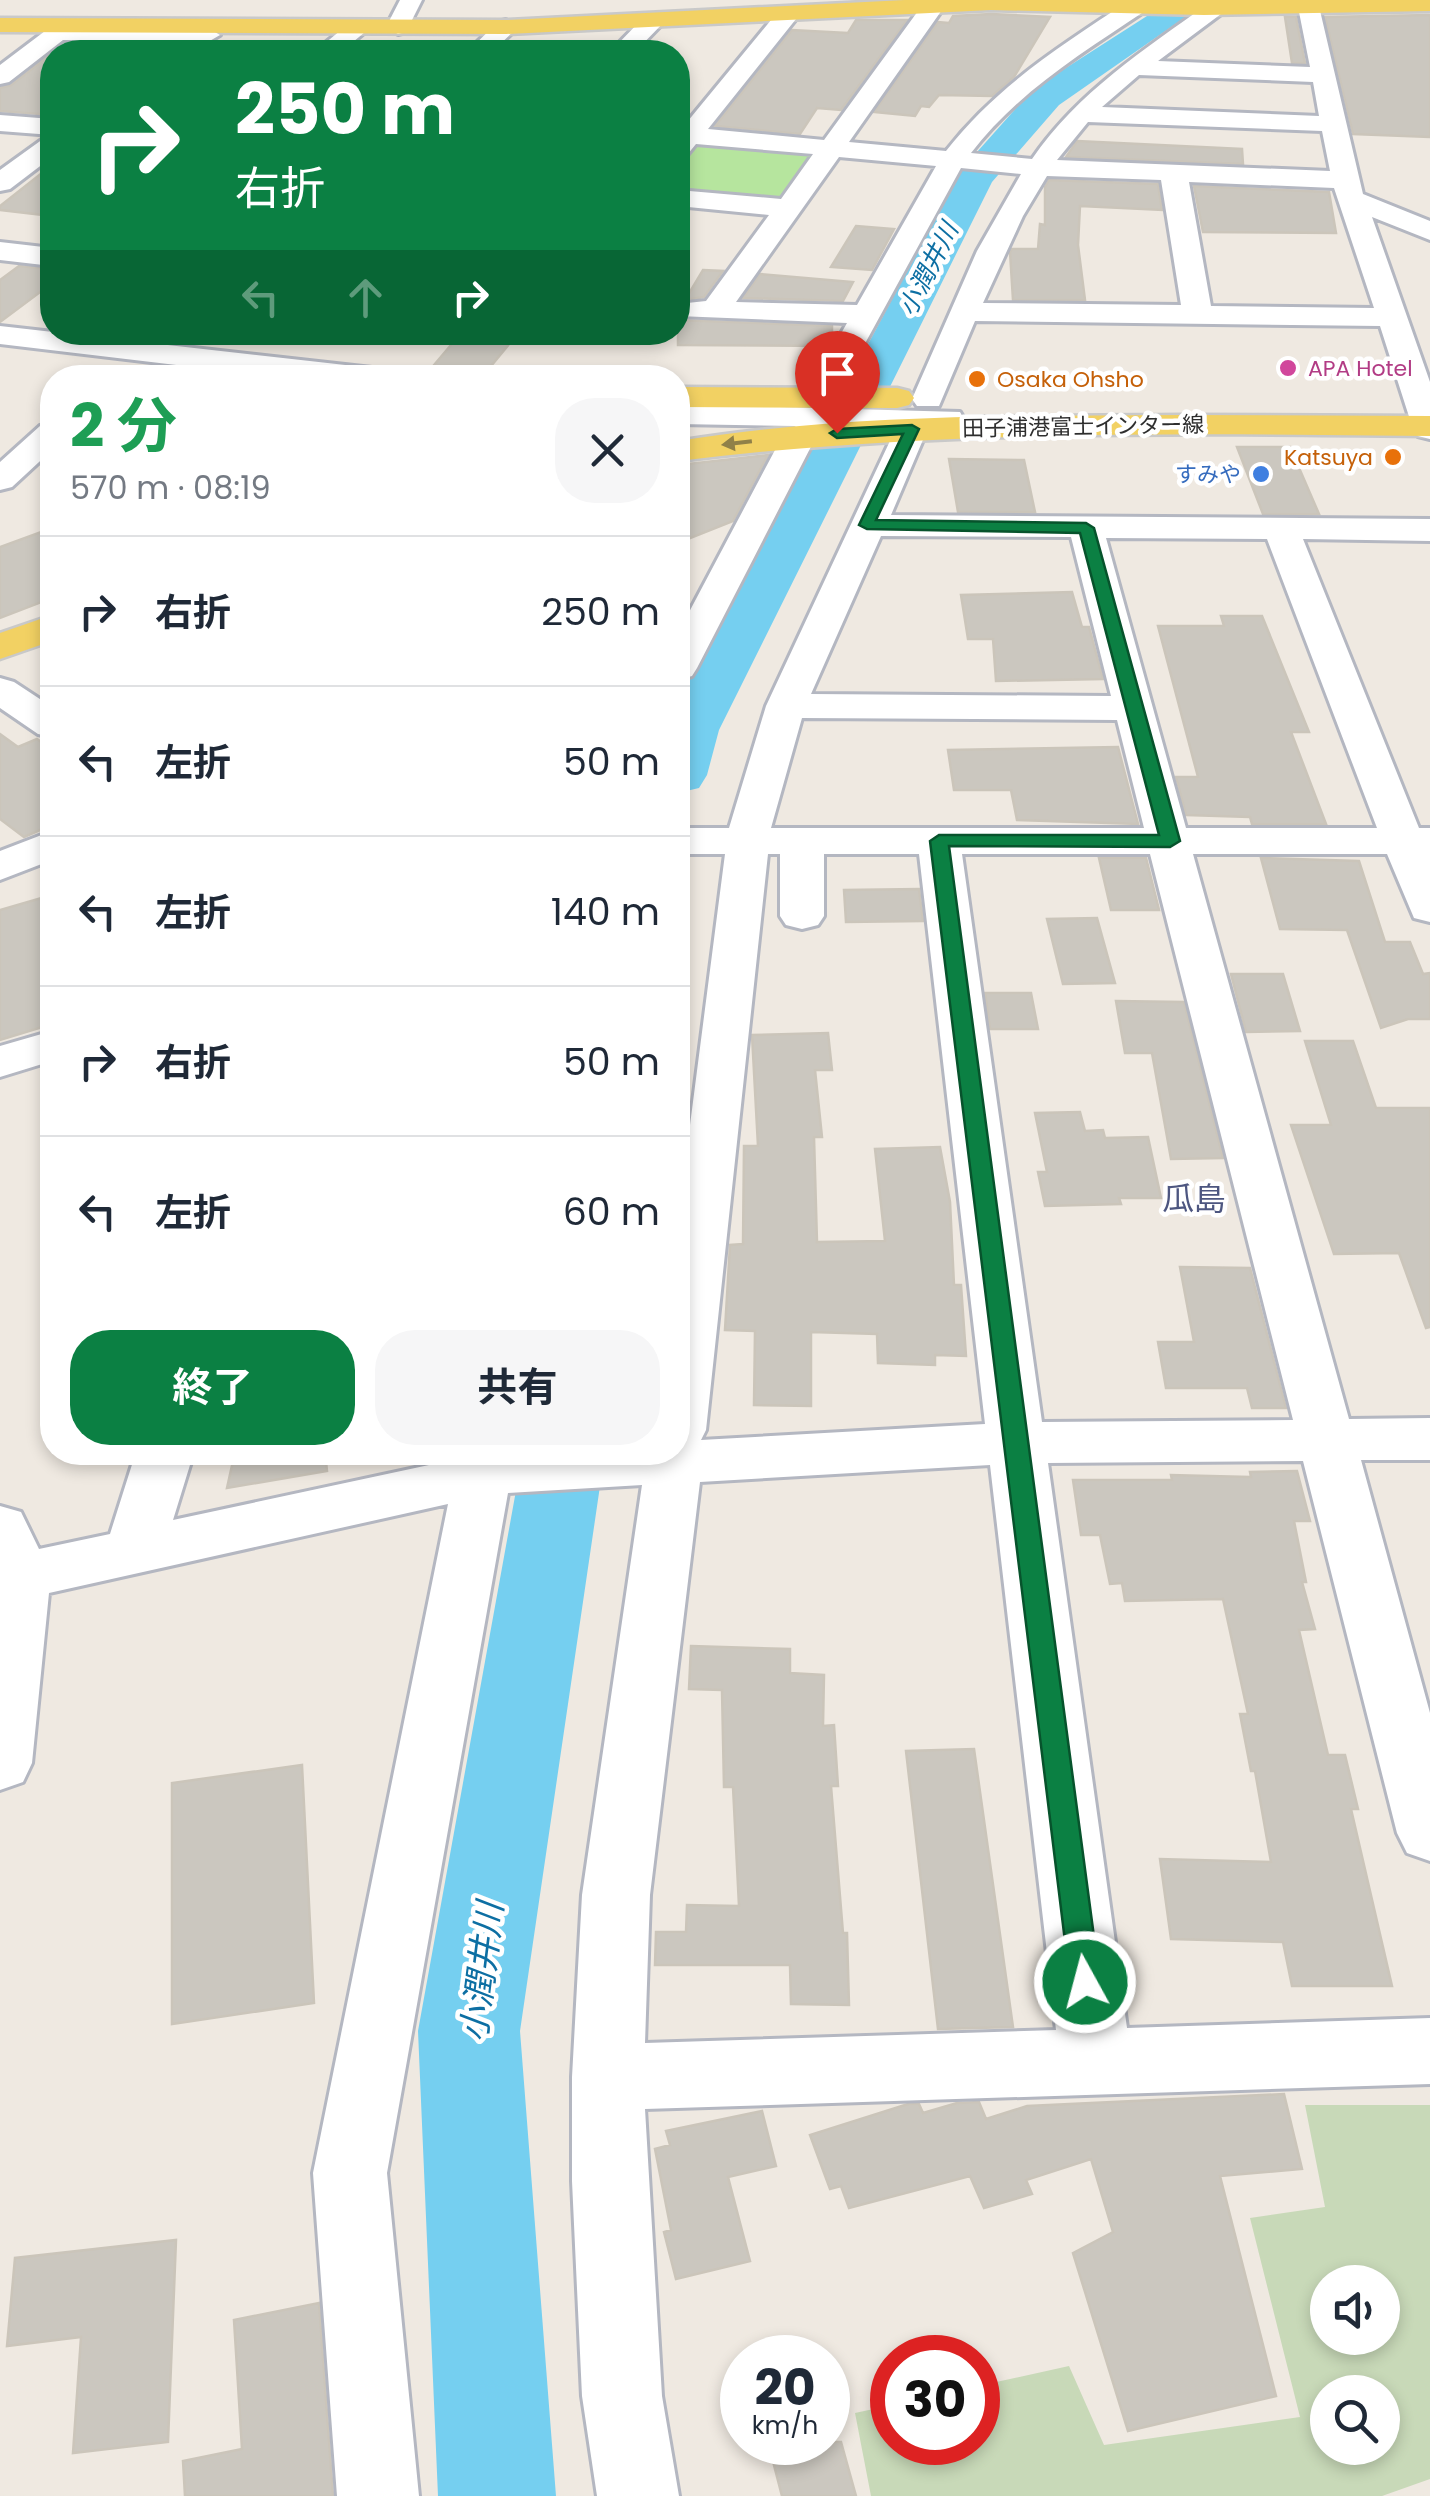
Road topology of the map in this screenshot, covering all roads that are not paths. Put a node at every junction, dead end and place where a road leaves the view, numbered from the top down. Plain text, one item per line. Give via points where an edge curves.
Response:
1 (411, 0) edge
2 (938, 2) edge
3 (1430, 4) edge
4 (1137, 6) junction
5 (1310, 7) junction
6 (1210, 8) junction
7 (788, 14) junction
8 (653, 21) junction
9 (0, 25) edge
10 (359, 27) junction
11 (398, 27) junction
12 (506, 28) junction
13 (214, 31) junction
14 (47, 40) edge
15 (201, 40) edge
16 (342, 40) edge
17 (492, 40) edge
18 (634, 40) edge
19 (40, 45) edge
20 (1136, 68) junction
21 (1325, 76) junction
22 (0, 77) edge
23 (1081, 114) junction
24 (0, 123) edge
25 (1336, 124) junction
26 (40, 126) edge
27 (690, 130) edge
28 (690, 139) edge
29 (832, 148) junction
30 (40, 154) edge
31 (962, 160) junction
32 (1030, 166) junction
33 (1174, 174) junction
34 (0, 183) edge
35 (1348, 189) junction
36 (690, 199) edge
37 (788, 208) junction
38 (1430, 230) edge
39 (0, 252) edge
40 (40, 256) edge
41 (690, 310) edge
42 (714, 311) junction
43 (964, 312) junction
44 (1198, 313) junction
45 (866, 314) junction
46 (1390, 317) junction
47 (0, 335) edge
48 (40, 341) edge
49 (67, 345) edge
50 (0, 348) edge
51 (140, 356) edge
52 (191, 365) edge
53 (235, 365) edge
54 (690, 396) edge
55 (822, 396) junction
56 (690, 414) edge
57 (920, 414) junction
58 (1428, 419) edge
59 (1250, 424) junction
60 (800, 435) junction
61 (40, 445) edge
62 (690, 449) edge
63 (0, 480) edge
64 (867, 525) junction
65 (1086, 528) junction
66 (1281, 530) junction
67 (1430, 530) edge
68 (692, 608) edge
69 (40, 631) edge
70 (0, 647) edge
71 (40, 668) edge
72 (0, 686) edge
73 (786, 706) junction
74 (1132, 708) junction
75 (40, 716) edge
76 (690, 841) edge
77 (747, 841) junction
78 (802, 841) junction
79 (939, 841) junction
80 (1170, 841) junction
81 (1417, 841) edge
82 (40, 849) edge
83 (0, 867) edge
84 (1430, 909) edge
85 (802, 916) dead end
86 (40, 1050) edge
87 (0, 1062) edge
88 (690, 1266) edge
89 (1430, 1439) edge
90 (1327, 1440) junction
91 (1016, 1443) junction
92 (690, 1451) edge
93 (161, 1465) edge
94 (664, 1465) edge
95 (496, 1466) edge
96 (135, 1549) junction
97 (7, 1562) edge
98 (0, 1763) edge
99 (1430, 1834) edge
100 (1430, 2051) edge
101 (1095, 2059) junction
102 (608, 2077) junction
103 (378, 2496) edge
104 (638, 2496) edge

1 - 11 street
2 - 4 main road
2 - 7 main road
2 - 29 street
3 - 5 main road
4 - 6 main road
4 - 31 street via 1051,62 986,118
5 - 6 main road
5 - 21 street
6 - 20 street
7 - 8 main road
7 - 27 street
8 - 12 main road
8 - 18 street
9 - 13 main road
10 - 11 main road
10 - 13 main road
10 - 16 street
11 - 12 main road
12 - 17 street
13 - 14 street via 57,32
13 - 15 street
19 - 22 street
20 - 21 street
20 - 23 street
21 - 25 street
23 - 25 street
23 - 32 street
24 - 26 street
25 - 35 street
28 - 29 street
29 - 31 street
29 - 37 street
30 - 34 street
31 - 32 street
31 - 45 street
32 - 33 street
32 - 43 street
33 - 35 street
33 - 44 street
35 - 38 street
35 - 46 street
36 - 37 street
37 - 42 street
39 - 40 street
41 - 42 street
42 - 45 street
43 - 44 street
43 - 57 street
44 - 46 street
45 - 55 street
46 - 58 street
47 - 48 street
49 - 51 street
50 - 51 street
51 - 52 street
51 - 53 street
54 - 55 main road, 田子浦港富士インター線
55 - 57 main road, 田子浦港富士インター線
56 - 59 street
57 - 58 main road, 田子浦港富士インター線
57 - 59 main road, 田子浦港富士インター線
57 - 60 main road, 田子浦港富士インター線
57 - 64 street
58 - 59 main road, 田子浦港富士インター線
60 -> 62 main road, 田子浦港富士インター線
60 - 68 street
61 - 63 street
64 - 65 street
64 - 73 street
65 - 66 street
65 - 74 street
66 - 67 street
66 - 81 street
69 - 70 main road
71 - 72 main road
72 - 75 street
73 - 74 street
73 - 77 street
74 - 80 street
76 - 77 street
77 - 78 street
77 - 88 street
78 - 79 street
78 - 85 street
79 - 80 street
79 - 91 street
80 - 81 street
80 - 90 street
81 - 84 street
82 - 83 street
86 - 87 street
89 - 90 street
90 - 91 street
90 - 99 street
91 - 92 street
91 - 101 street
93 - 96 street
94 - 102 street via 616,1894
95 - 96 street
95 - 103 street via 350,2173
96 - 97 street
97 - 98 street
100 - 101 street
101 - 102 street
102 - 104 street via 622,2396

